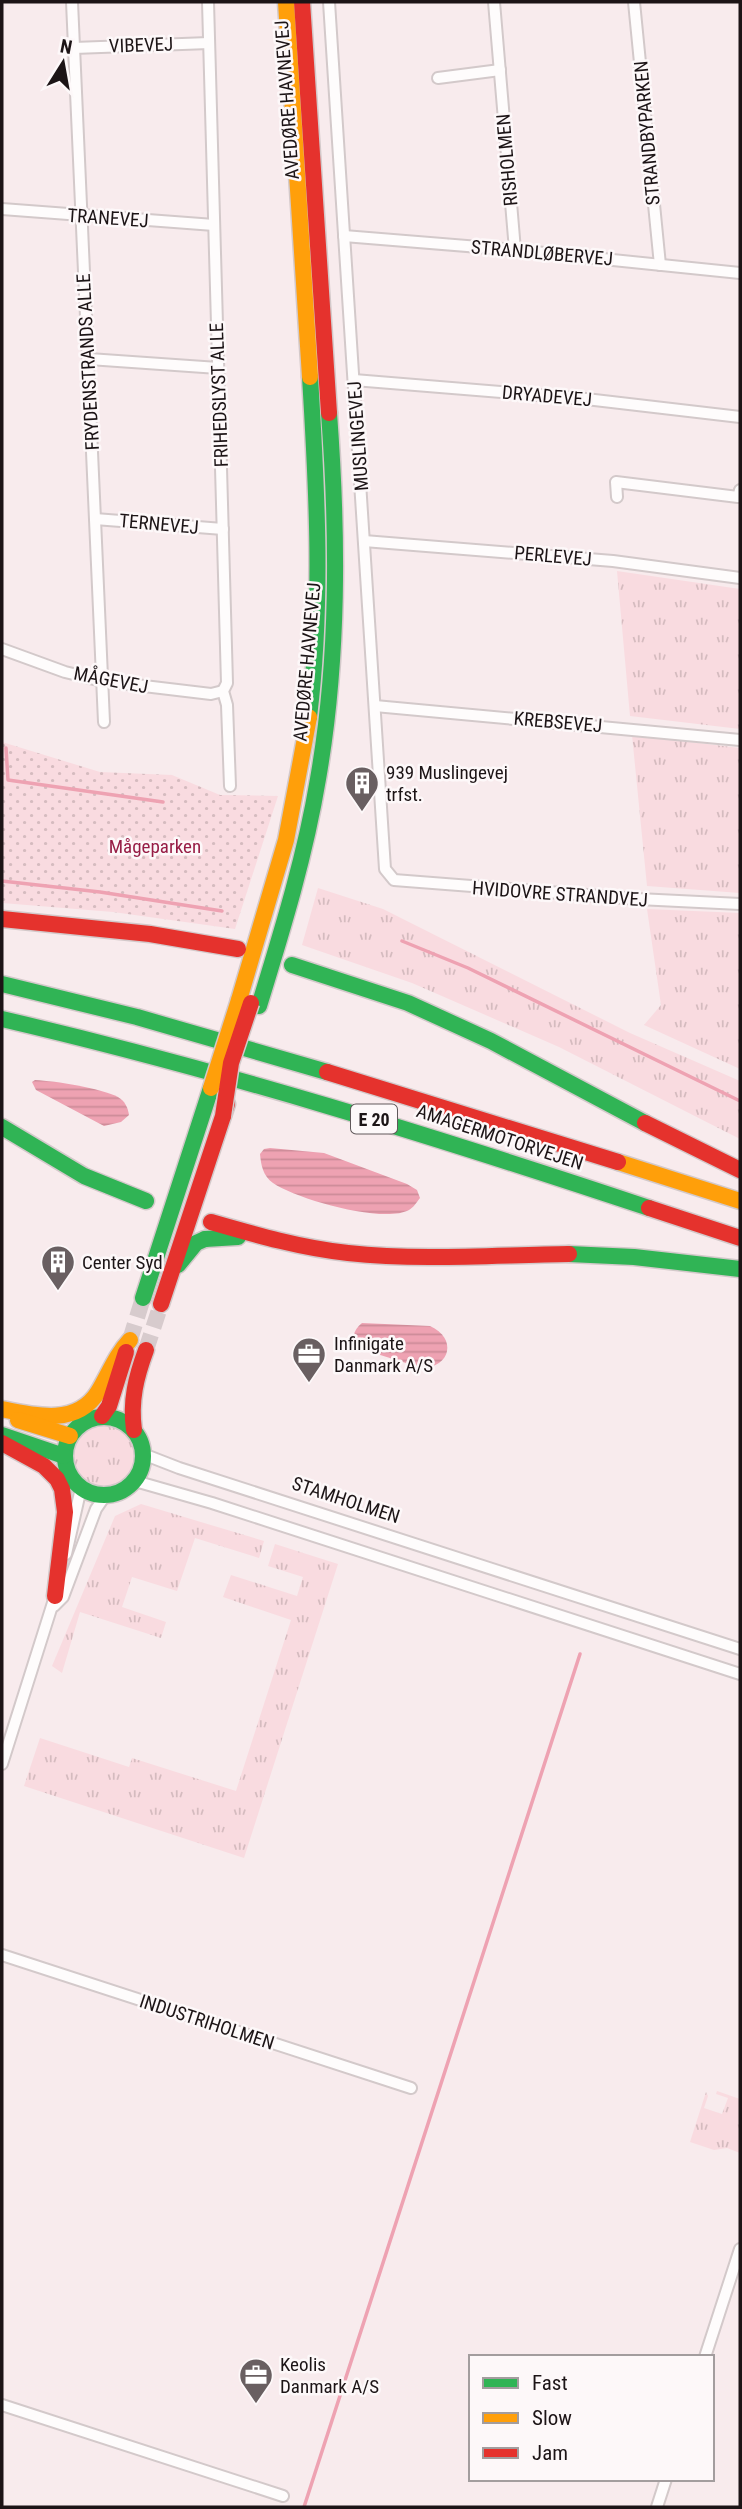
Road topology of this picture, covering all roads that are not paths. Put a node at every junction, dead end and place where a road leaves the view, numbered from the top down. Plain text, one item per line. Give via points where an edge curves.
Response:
1 (72, 2) edge
2 (208, 2) edge
3 (286, 2) edge
4 (302, 2) edge
5 (329, 2) edge
6 (494, 2) edge
7 (634, 2) edge
8 (209, 43) junction
9 (74, 48) junction
10 (500, 71) junction
11 (438, 78) dead end
12 (2, 209) edge
13 (81, 216) junction
14 (214, 225) junction
15 (344, 236) junction
16 (515, 250) junction
17 (660, 265) junction
18 (740, 273) edge
19 (89, 359) junction
20 (218, 368) junction
21 (354, 380) junction
22 (740, 417) edge
23 (740, 490) edge
24 (617, 497) dead end
25 (95, 519) junction
26 (223, 529) junction
27 (365, 541) junction
28 (740, 578) edge
29 (2, 649) edge
30 (102, 681) junction
31 (223, 691) junction
32 (375, 706) junction
33 (104, 722) dead end
34 (740, 740) edge
35 (230, 786) dead end
36 (385, 869) joint
37 (740, 904) edge
38 (2, 919) edge
39 (248, 954) junction
40 (274, 959) junction
41 (2, 984) edge
42 (250, 1003) junction
43 (2, 1019) edge
44 (213, 1114) junction
45 (2, 1127) edge
46 (740, 1170) edge
47 (740, 1201) edge
48 (172, 1210) junction
49 (192, 1211) junction
50 (740, 1238) edge
51 (278, 1241) junction
52 (740, 1269) edge
53 (172, 1272) junction
54 (143, 1298) tunnel mouth
55 (161, 1304) tunnel mouth
56 (146, 1350) tunnel mouth
57 (2, 1411) edge
58 (102, 1416) junction
59 (134, 1430) junction
60 (2, 1435) edge
61 (70, 1436) junction
62 (2, 1443) edge
63 (143, 1454) junction
64 (64, 1456) junction
65 (135, 1481) junction
66 (81, 1488) junction
67 (105, 1496) junction
68 (537, 1584) junction
69 (54, 1602) junction
70 (529, 1605) junction
71 (740, 1649) edge
72 (740, 1674) edge
73 (2, 1765) edge
74 (2, 1955) edge
75 (411, 2088) dead end
76 (740, 2249) edge
77 (706, 2355) edge
78 (2, 2405) edge
79 (665, 2481) edge
80 (282, 2496) dead end
81 (657, 2507) edge

1 - 9 street, FRYDENSTRANDS ALLE
2 - 8 street, FRIHEDSLYST ALLE
3 - 39 main road, AVEDØRE HAVNEVEJ via 316,478 318,621 293,812
4 - 40 main road, AVEDØRE HAVNEVEJ via 336,561 329,690 311,818
5 - 15 street, MUSLINGEVEJ
6 - 10 street, RISHOLMEN
7 - 17 street, STRANDBYPARKEN
8 - 9 street, VIBEVEJ
8 - 14 street, FRIHEDSLYST ALLE
9 - 13 street, FRYDENSTRANDS ALLE
10 - 11 street
10 - 16 street, RISHOLMEN
12 - 13 street, TRANEVEJ
13 - 14 street, TRANEVEJ
13 - 19 street, FRYDENSTRANDS ALLE
14 - 20 street, FRIHEDSLYST ALLE
15 - 16 street, STRANDLØBERVEJ
15 - 21 street, MUSLINGEVEJ
16 - 17 street, STRANDLØBERVEJ
17 - 18 street, STRANDLØBERVEJ
19 - 20 street
19 - 25 street, FRYDENSTRANDS ALLE
20 - 26 street, FRIHEDSLYST ALLE
21 - 22 street, DRYADEVEJ
21 - 27 street, MUSLINGEVEJ
23 - 24 street via 737,497 616,482
25 - 26 street, TERNEVEJ
25 - 30 street, FRYDENSTRANDS ALLE
26 - 31 street, FRIHEDSLYST ALLE via 227,683
27 - 28 street, PERLEVEJ via 613,561
27 - 32 street, MUSLINGEVEJ
29 - 30 street, MÅGEVEJ
30 - 31 street, MÅGEVEJ via 211,694
30 - 33 street, FRYDENSTRANDS ALLE
31 - 35 street, FRIHEDSLYST ALLE
32 - 34 street, KREBSEVEJ
32 - 36 street, MUSLINGEVEJ
36 - 37 street, HVIDOVRE STRANDVEJ via 394,880 447,886
38 - 39 main road via 100,927 205,942
39 - 40 main road
39 - 42 main road, AVEDØRE HAVNEVEJ
40 - 42 main road, AVEDØRE HAVNEVEJ
40 - 46 main road via 408,1003
41 - 47 main road, AMAGERMOTORVEJEN / E 20 via 199,1032
42 - 44 main road, AVEDØRE HAVNEVEJ, bridge
42 - 44 main road, AVEDØRE HAVNEVEJ, bridge via 215,1075
43 - 50 main road, AMAGERMOTORVEJEN / E 20 via 295,1094
44 - 48 main road, AVEDØRE HAVNEVEJ
44 - 49 main road, AVEDØRE HAVNEVEJ
45 - 48 main road via 85,1176
48 - 49 main road
48 - 54 main road, AVEDØRE HAVNEVEJ
49 - 51 main road via 209,1221
49 - 53 main road, AVEDØRE HAVNEVEJ
51 - 52 main road via 346,1253 439,1258 571,1254
51 - 53 main road via 231,1236 205,1239 196,1243
53 - 55 main road, AVEDØRE HAVNEVEJ
56 - 59 main road via 131,1393
57 - 58 main road via 61,1417 83,1407 97,1395 115,1355 130,1340
57 - 61 main road
58 - 59 main road via 123,1421
58 - 61 main road via 80,1424
59 - 63 main road
60 - 64 main road
61 - 64 main road
62 - 69 main road via 52,1472 65,1496
63 - 65 main road
63 - 68 street, STAMHOLMEN
64 - 66 main road via 67,1471
65 - 67 main road
65 - 70 street
66 - 67 main road
66 - 69 street
67 - 69 street via 63,1597
68 - 70 street
68 - 71 street, STAMHOLMEN
69 - 73 street
70 - 72 street
74 - 75 street, INDUSTRIHOLMEN
76 - 77 street
78 - 80 street
79 - 81 street

